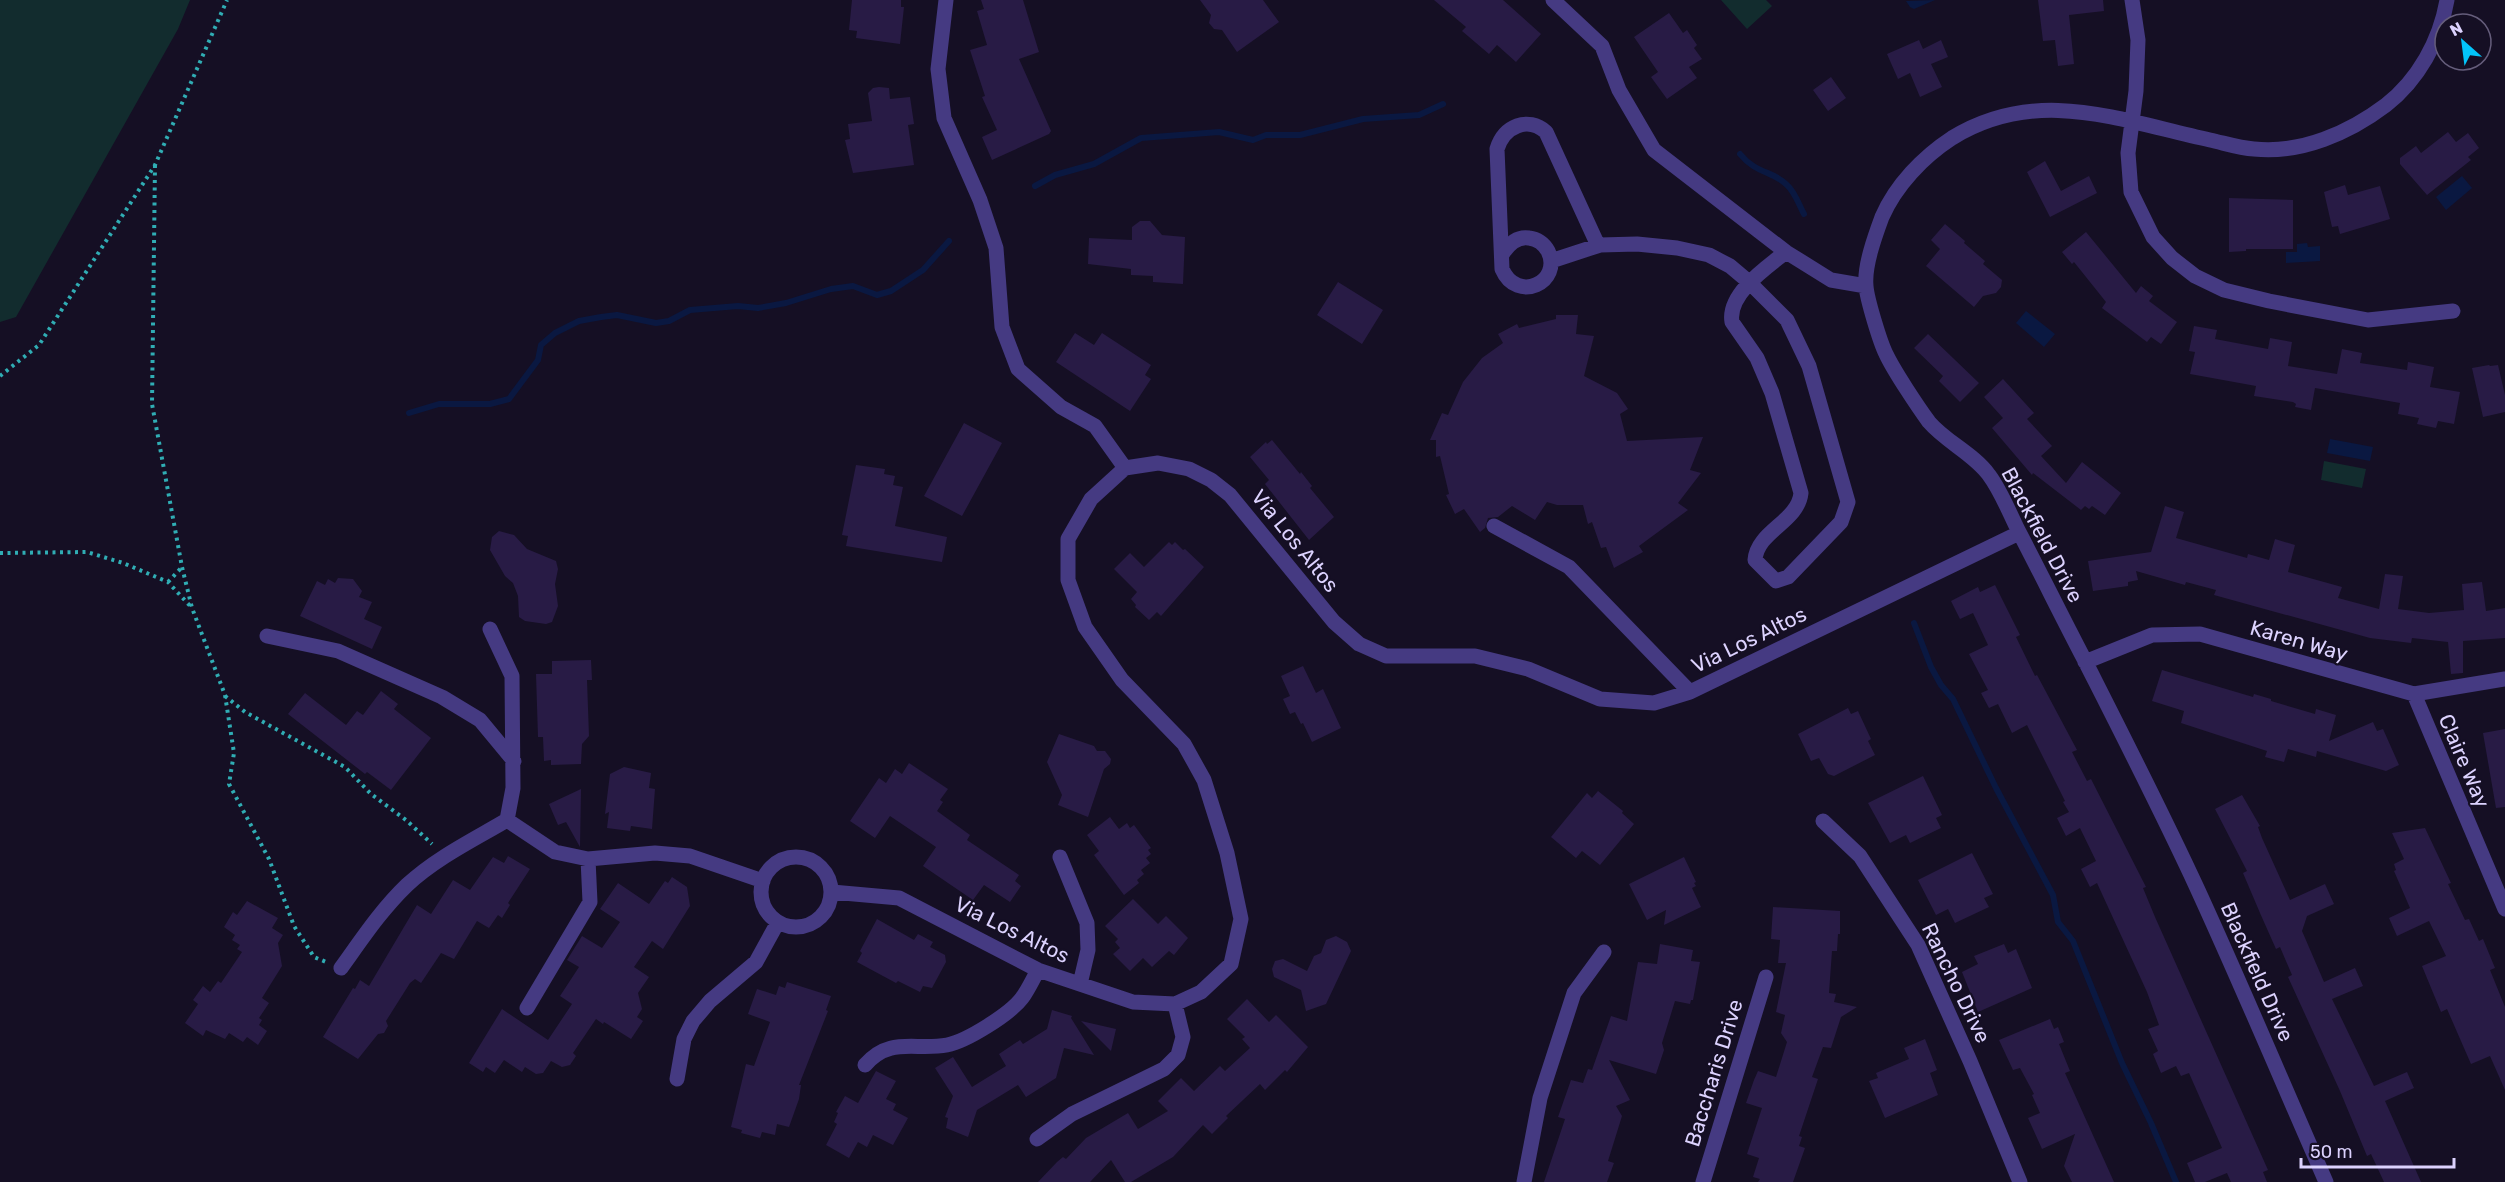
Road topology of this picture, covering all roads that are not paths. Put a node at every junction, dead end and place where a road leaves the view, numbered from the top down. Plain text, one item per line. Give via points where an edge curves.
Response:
1 (946, 0) edge
2 (1552, 0) edge
3 (2132, 0) edge
4 (2447, 0) edge
5 (2133, 121) junction
6 (1600, 245) junction
7 (1786, 252) junction
8 (1503, 253) junction
9 (1551, 261) junction
10 (1749, 282) junction
11 (1866, 286) junction
12 (2453, 311) dead end
13 (1125, 468) junction
14 (1494, 526) dead end
15 (2019, 533) junction
16 (490, 629) dead end
17 (267, 636) dead end
18 (2085, 662) junction
19 (2505, 679) edge
20 (1690, 692) junction
21 (2414, 694) junction
22 (514, 761) junction
23 (507, 820) junction
24 (1823, 821) dead end
25 (1060, 857) dead end
26 (588, 859) junction
27 (763, 881) junction
28 (832, 892) junction
29 (2505, 909) edge
30 (778, 922) junction
31 (1604, 952) dead end
32 (341, 968) road end
33 (1038, 970) junction
34 (1766, 977) dead end
35 (1080, 984) junction
36 (1175, 1004) junction
37 (528, 1008) dead end
38 (865, 1065) dead end
39 (677, 1079) dead end
40 (1037, 1139) dead end
41 (1524, 1182) edge
42 (1703, 1182) edge
43 (2020, 1182) edge
44 (2326, 1182) edge

1 - 13 street via 938,69 944,118 996,248 1002,327 1014,359 1018,369 1061,407 1095,426
2 - 7 street via 1602,46 1619,90 1654,150
3 - 5 street via 2138,40
4 - 5 street, Blackfield Drive via 2429,55 2402,92 2364,122 2321,141 2255,149
5 - 11 street, Blackfield Drive via 2079,111 2031,110 1988,120 1966,130 1921,163 1889,202 1872,243
5 - 12 street via 2128,153 2131,192 2153,237 2195,276 2224,290 2368,320
6 - 8 street via 1546,132 1531,124 1511,128 1497,149
6 - 9 street
6 - 10 street via 1637,244 1709,255
7 - 10 street
7 - 11 street via 1831,280
8 - 9 street via 1514,241 1530,238 1545,246
8 - 9 street via 1505,277 1526,288 1547,277
10 - 10 street via 1732,309 1732,322 1757,358 1772,393 1801,493 1798,506 1757,548 1755,560 1776,581 1788,577 1841,522 1848,501 1804,352 1787,320
11 - 15 street, Blackfield Drive via 1885,353 1930,423 1988,473
13 - 20 street, Via Los Altos via 1158,463 1189,469 1211,480 1230,495 1334,622 1359,644 1386,656 1475,656 1528,669 1600,699 1654,703
13 - 36 street, Via Los Altos via 1091,499 1068,539 1068,580 1085,627 1122,680 1185,744 1204,780 1227,854 1241,919 1231,964 1201,992
14 - 20 street via 1569,567
15 - 18 street, Blackfield Drive
15 - 20 street, Via Los Altos
16 - 22 street via 512,676
17 - 22 street via 338,651 442,697 480,720
18 - 21 street, Karen Way via 2152,635 2199,634
18 - 44 street, Blackfield Drive via 2198,889
19 - 21 street, Karen Way
21 - 29 street, Claire Way
22 - 23 street
23 - 26 street via 555,852
23 - 32 street via 442,858 408,884 381,912
24 - 43 street, Rancho Drive via 1860,856 1918,945
25 - 35 street via 1087,923 1088,950
26 - 27 street via 655,853 690,856
26 - 37 street via 590,902
27 - 28 street via 776,864 788,858 802,858 815,862 825,872
27 - 30 street via 762,900
28 - 30 street via 826,910 817,920 790,927
28 - 33 street, Via Los Altos via 899,898
30 - 39 street via 756,962 693,1021 684,1039
31 - 41 street via 1574,993 1540,1098
33 - 35 street, Via Los Altos
33 - 38 street via 1022,999 968,1036 932,1047 890,1047
34 - 42 street, Baccharis Drive
35 - 36 street, Via Los Altos via 1133,1002
36 - 40 street via 1183,1037 1178,1055 1164,1069 1072,1114

